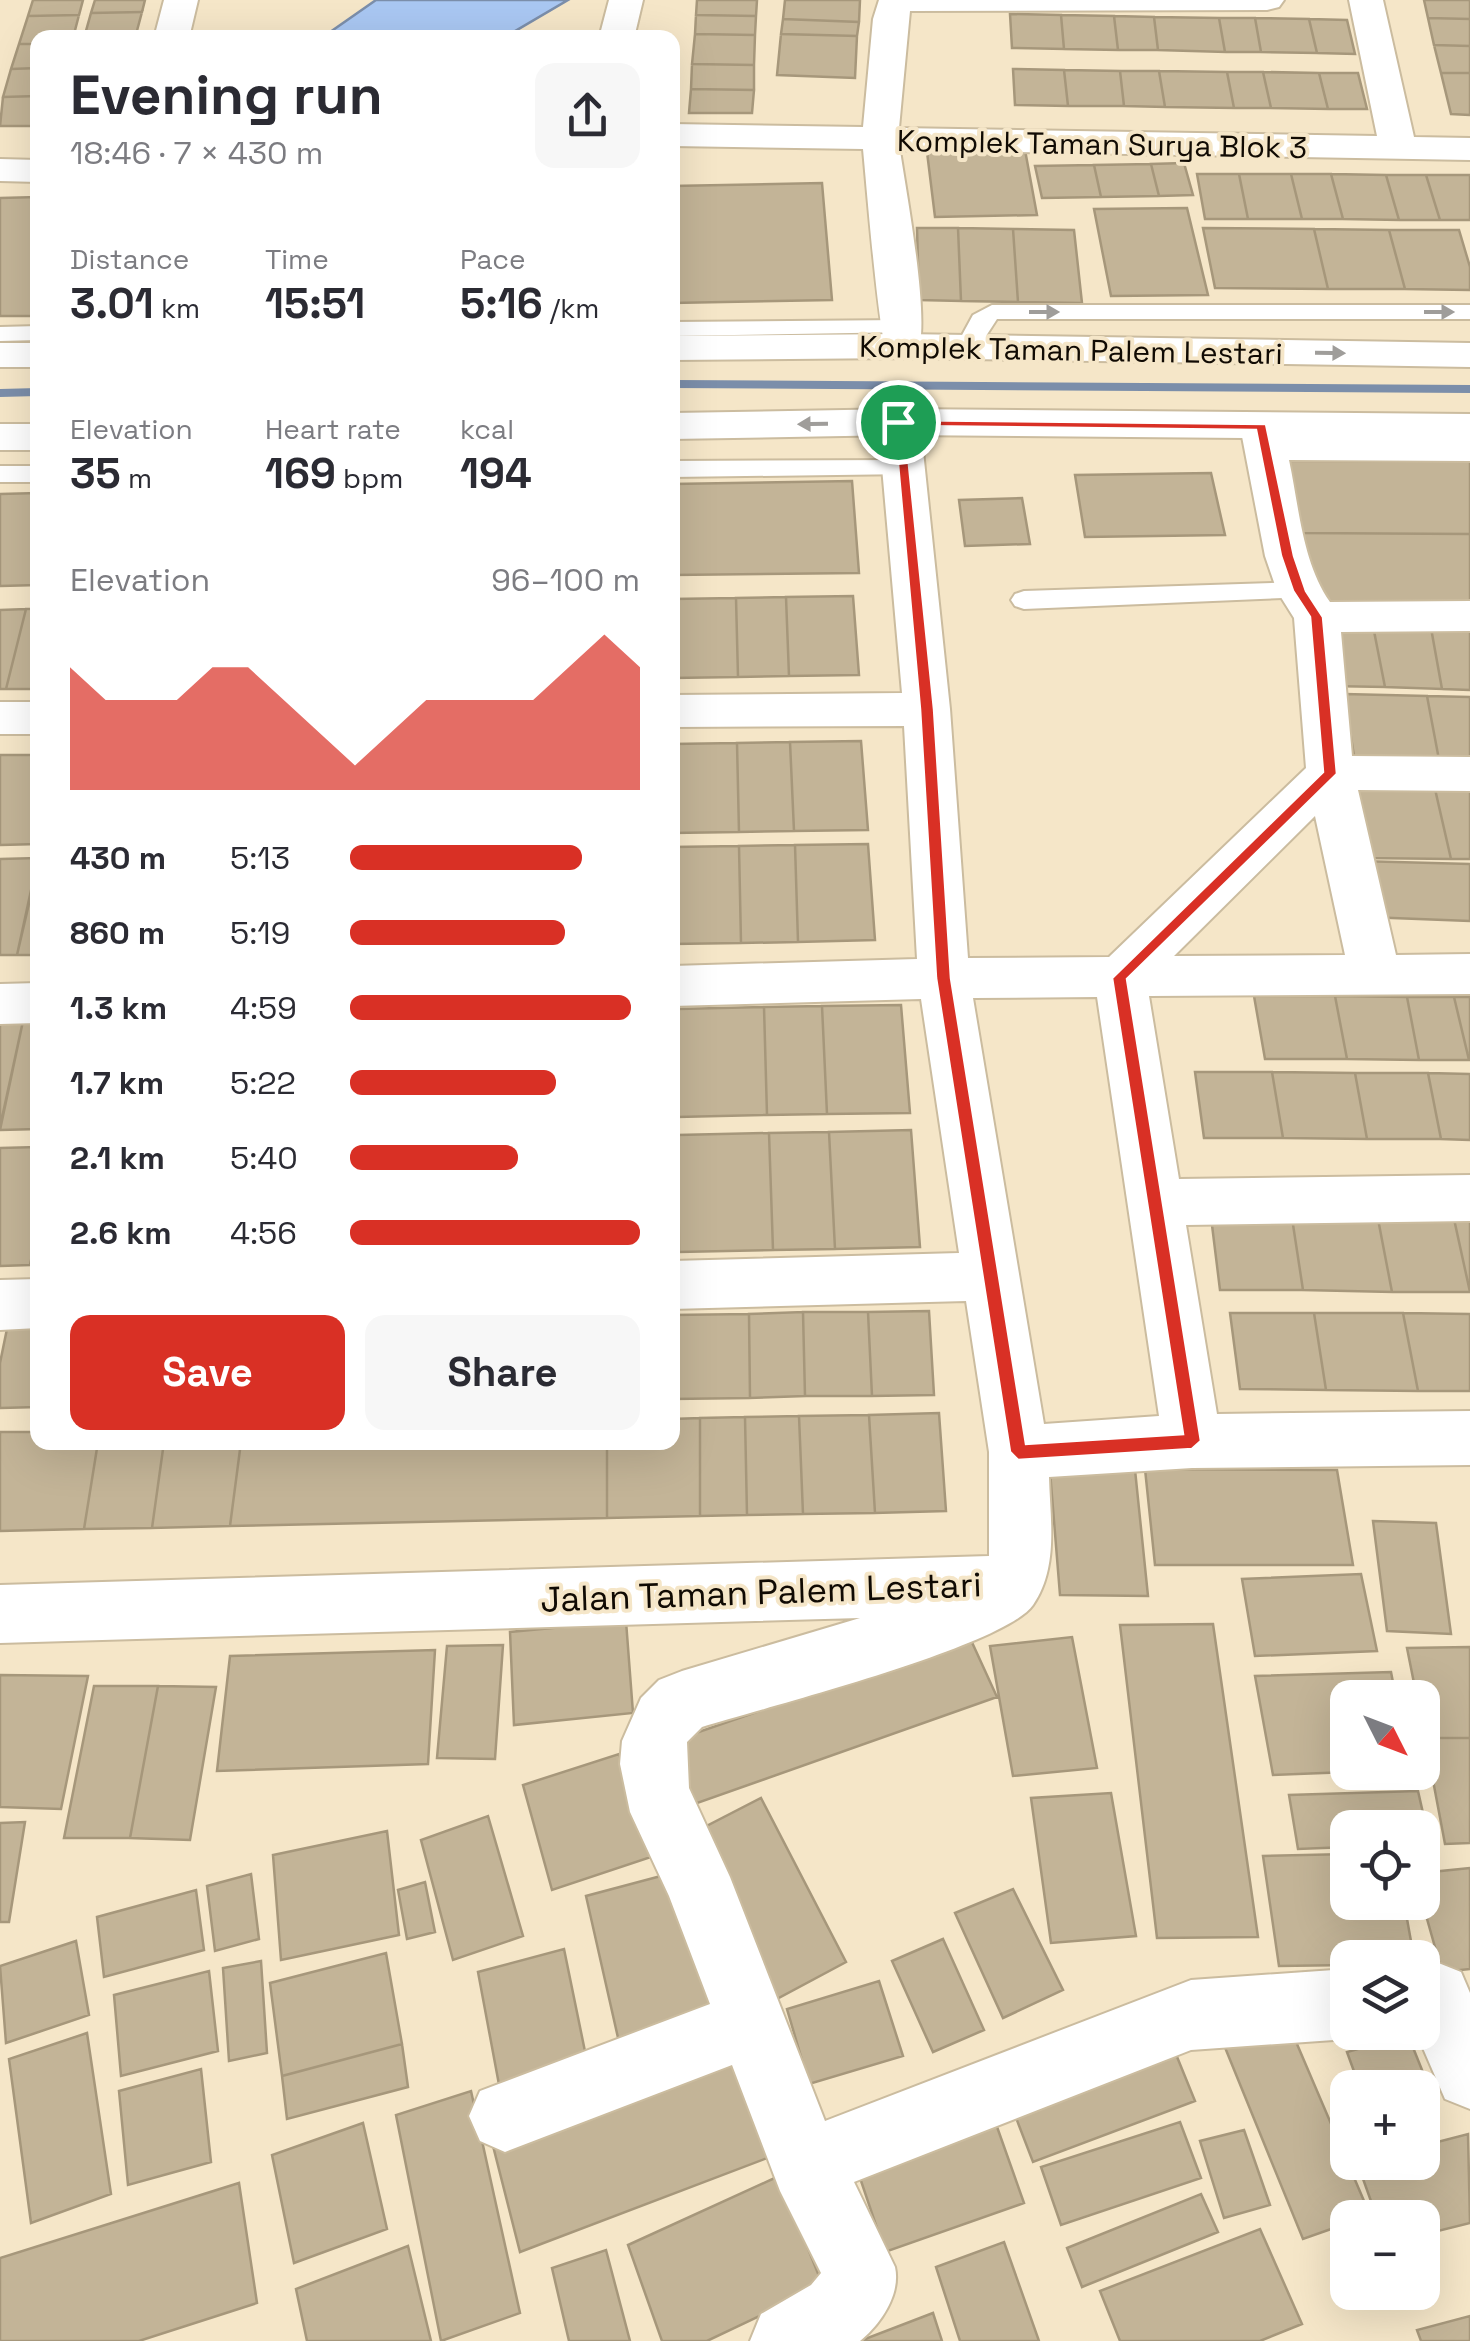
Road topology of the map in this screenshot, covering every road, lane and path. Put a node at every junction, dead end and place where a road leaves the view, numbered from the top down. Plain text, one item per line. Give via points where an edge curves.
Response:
1 (181, 0) edge
2 (626, 0) edge
3 (895, 0) edge
4 (1217, 0) edge
5 (1267, 0) edge
6 (1366, 0) edge
7 (173, 30) edge
8 (618, 30) edge
9 (680, 136) edge
10 (880, 141) junction
11 (1398, 148) junction
12 (1470, 148) edge
13 (680, 165) edge
14 (738, 166) dead end
15 (0, 170) edge
16 (30, 170) edge
17 (1470, 312) edge
18 (680, 329) edge
19 (30, 333) edge
20 (0, 334) edge
21 (903, 337) junction
22 (680, 348) edge
23 (966, 348) junction
24 (0, 355) edge
25 (30, 355) edge
26 (1470, 355) edge
27 (680, 427) edge
28 (1470, 427) edge
29 (1263, 436) junction
30 (0, 437) edge
31 (30, 437) edge
32 (901, 445) junction
33 (1470, 448) edge
34 (680, 468) edge
35 (0, 474) edge
36 (30, 474) edge
37 (1024, 600) dead end
38 (1308, 604) junction
39 (1470, 616) edge
40 (927, 709) junction
41 (680, 711) edge
42 (0, 718) edge
43 (30, 718) edge
44 (1330, 774) junction
45 (1470, 774) edge
46 (1470, 974) edge
47 (1374, 975) junction
48 (944, 978) junction
49 (1120, 978) junction
50 (680, 986) edge
51 (30, 1003) edge
52 (0, 1004) edge
53 (1470, 1198) edge
54 (1157, 1202) junction
55 (989, 1276) junction
56 (680, 1285) edge
57 (0, 1304) edge
58 (30, 1304) edge
59 (1470, 1438) edge
60 (1192, 1441) junction
61 (1018, 1452) junction
62 (1011, 1584) junction
63 (0, 1614) edge
64 (1443, 1997) edge
65 (1330, 2005) edge
66 (754, 2022) junction
67 (1470, 2074) edge
68 (505, 2116) dead end
69 (806, 2165) junction
70 (788, 2341) edge

1 - 7 street
2 - 8 street
3 - 4 street
3 - 10 street
4 - 5 street
6 - 11 street
9 - 10 street
10 - 11 street, Komplek Taman Surya Blok 3
10 - 21 street, Komplek Taman Surya Blok 3
11 - 12 street, Komplek Taman Surya Blok 3
13 - 14 street
15 - 16 street
23 -> 17 lane via 992,312
18 - 21 lane
19 - 20 lane
21 - 22 street, Komplek Taman Palem Lestari
21 - 23 street, Komplek Taman Palem Lestari
23 -> 26 street, Komplek Taman Palem Lestari
24 - 25 street
32 -> 27 street
28 - 29 street
29 - 32 street
29 - 33 street
29 - 38 street via 1287,556
30 - 31 street
32 - 34 lane
32 - 40 street, Jalan Taman Palem Lestari
35 - 36 lane
37 - 38 lane
38 - 39 street
38 - 44 street
40 - 41 street
40 - 48 street, Jalan Taman Palem Lestari
42 - 43 street
44 - 45 street
44 - 47 street
44 - 49 street
46 - 47 street
47 - 49 street
48 - 49 street
48 - 50 street
48 - 55 street, Jalan Taman Palem Lestari
49 - 54 street
51 - 52 street
53 - 54 street
54 - 60 street
55 - 56 street
55 - 61 street, Jalan Taman Palem Lestari
57 - 58 street
59 - 60 street
60 - 61 street
61 - 62 street, Jalan Taman Palem Lestari via 1020,1562
62 - 63 street, Jalan Taman Palem Lestari
62 - 66 street via 965,1616 682,1702 664,1718 652,1744 660,1805
64 - 67 street
65 - 69 street via 1191,2015
66 - 68 street
66 - 69 street
69 - 70 street via 861,2282 838,2312

